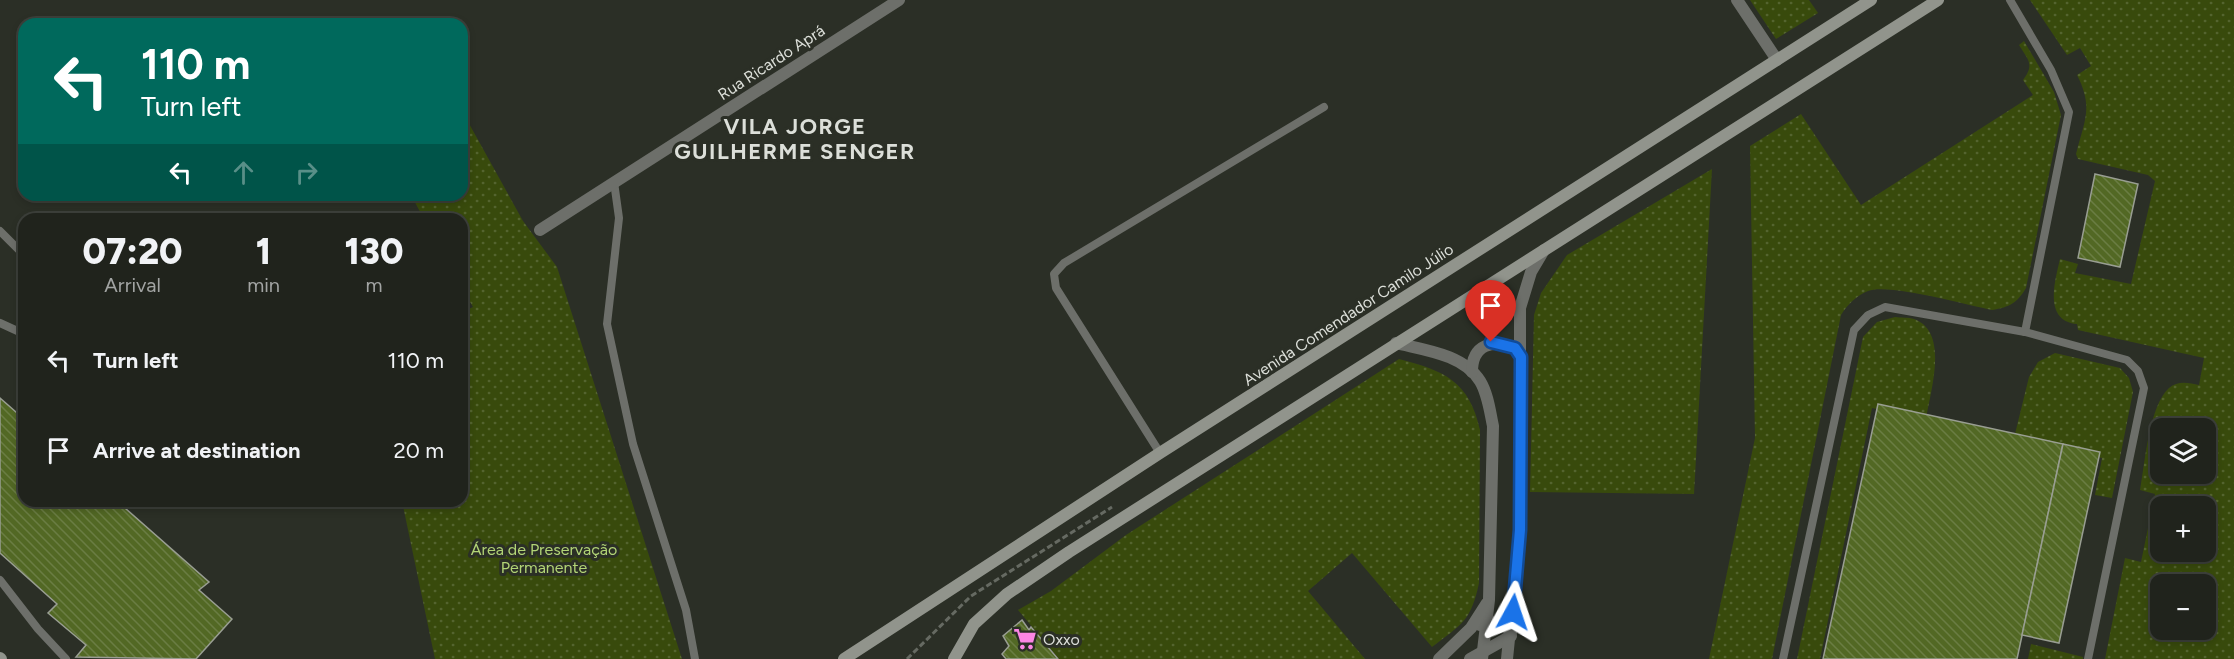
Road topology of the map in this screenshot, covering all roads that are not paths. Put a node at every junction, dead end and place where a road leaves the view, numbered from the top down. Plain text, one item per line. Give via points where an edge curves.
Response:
1 (899, 0) edge
2 (1737, 0) edge
3 (1871, 0) edge
4 (1938, 0) edge
5 (2010, 0) edge
6 (1777, 60) junction
7 (1324, 107) dead end
8 (614, 182) junction
9 (540, 230) dead end
10 (0, 231) edge
11 (18, 249) edge
12 (1544, 250) junction
13 (0, 323) edge
14 (18, 331) edge
15 (2025, 332) junction
16 (1396, 343) junction
17 (1521, 357) junction
18 (1472, 372) junction
19 (1160, 453) junction
20 (0, 580) edge
21 (1489, 600) junction
22 (1486, 623) junction
23 (1511, 634) junction
24 (1464, 635) junction
25 (876, 639) junction
26 (1482, 655) edge
27 (66, 659) edge
28 (695, 659) edge
29 (844, 659) edge
30 (857, 659) edge
31 (954, 659) edge
32 (1439, 659) edge
33 (1470, 659) edge
34 (1508, 659) edge
35 (1783, 659) edge
36 (2088, 659) edge

1 - 8 street, Rua Ricardo Aprá
2 - 6 street
3 - 6 main road, Avenida Comendador Camilo Júlio
4 - 12 main road
5 - 15 lane via 2051,70 2069,112
6 - 19 main road, Avenida Comendador Camilo Júlio
7 - 19 lane via 1064,263 1054,274 1056,288
8 - 9 street, Rua Ricardo Aprá
8 - 28 lane via 619,218 607,324 633,444 686,610
10 - 11 lane
12 - 16 main road
12 - 17 street via 1523,292
13 - 14 lane
15 - 35 lane via 1885,308 1868,315 1854,330
15 - 36 lane via 2127,360 2138,372 2144,388
16 - 18 street via 1446,357
16 - 31 main road via 1007,594 974,624
17 - 18 street via 1515,348 1491,342 1474,356
17 - 23 street via 1520,530
18 - 21 street via 1480,382 1493,426
19 - 25 main road, Avenida Comendador Camilo Júlio
20 - 27 lane
21 - 22 street
21 - 24 street
22 - 23 street via 1503,621
22 - 24 street
22 - 26 street
23 - 26 street
23 - 34 street
24 - 32 street
25 - 29 main road, Avenida Comendador Camilo Júlio
25 - 30 main road
26 - 33 street

